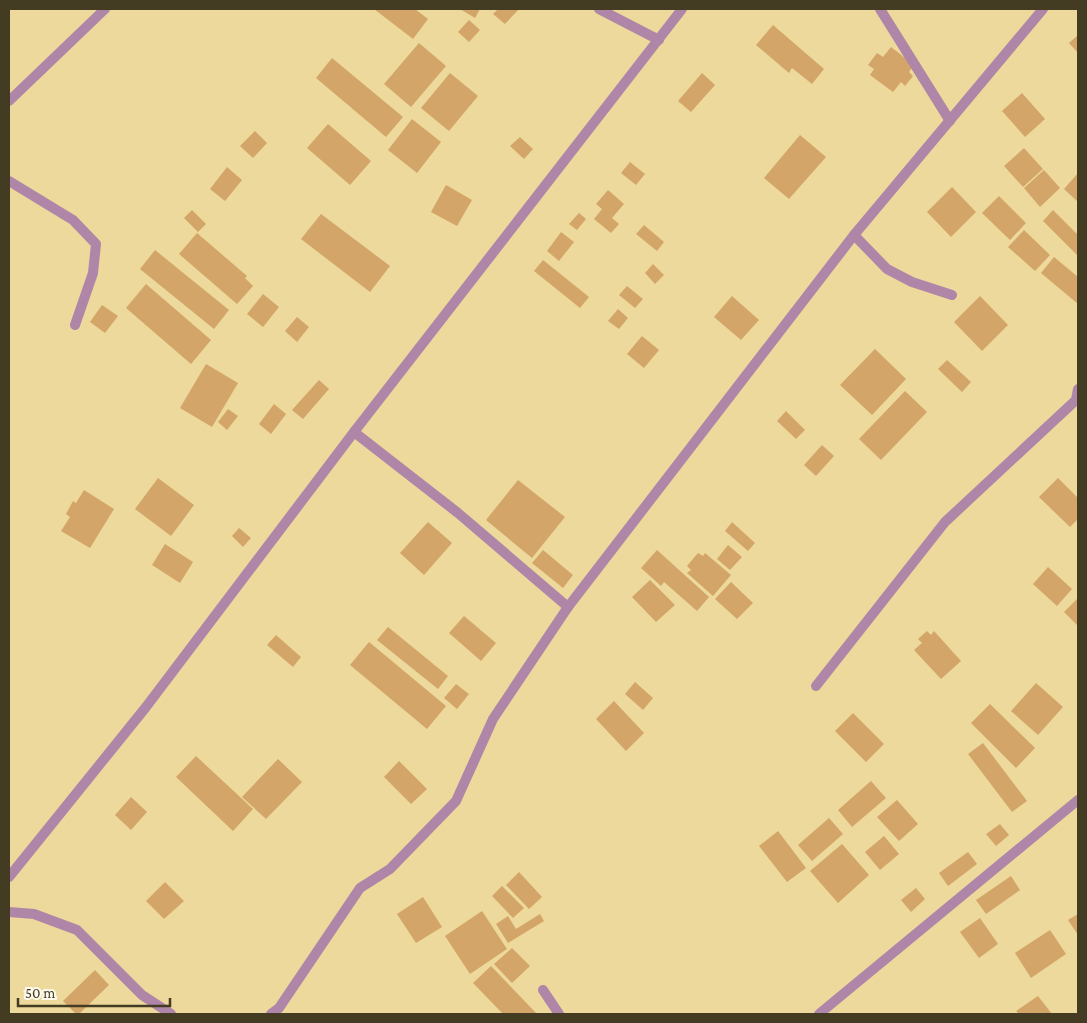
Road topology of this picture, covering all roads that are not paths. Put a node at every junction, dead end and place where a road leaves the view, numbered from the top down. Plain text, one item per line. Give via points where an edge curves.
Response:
1 (105, 9) edge
2 (599, 9) edge
3 (682, 9) edge
4 (880, 9) edge
5 (1044, 9) edge
6 (658, 40) junction
7 (9, 100) edge
8 (950, 121) junction
9 (9, 181) edge
10 (854, 235) junction
11 (952, 295) dead end
12 (75, 325) dead end
13 (1078, 389) edge
14 (354, 432) junction
15 (568, 606) junction
16 (816, 686) dead end
17 (1078, 800) edge
18 (9, 877) edge
19 (9, 912) edge
20 (543, 990) dead end
21 (171, 1014) edge
22 (270, 1014) edge
23 (559, 1014) edge
24 (819, 1014) edge

1 - 7 street
2 - 6 street
3 - 6 street
4 - 8 street
5 - 8 street
6 - 14 street
8 - 10 street
9 - 12 street via 73,220 96,244 93,273
10 - 11 street via 887,270
10 - 15 street
13 - 16 street via 1076,400 944,522
14 - 15 street via 458,513
14 - 18 street via 146,707
15 - 22 street via 493,719 456,801 390,869 360,888 279,1008
17 - 24 street
19 - 21 street via 34,914 77,930 142,995
20 - 23 street

